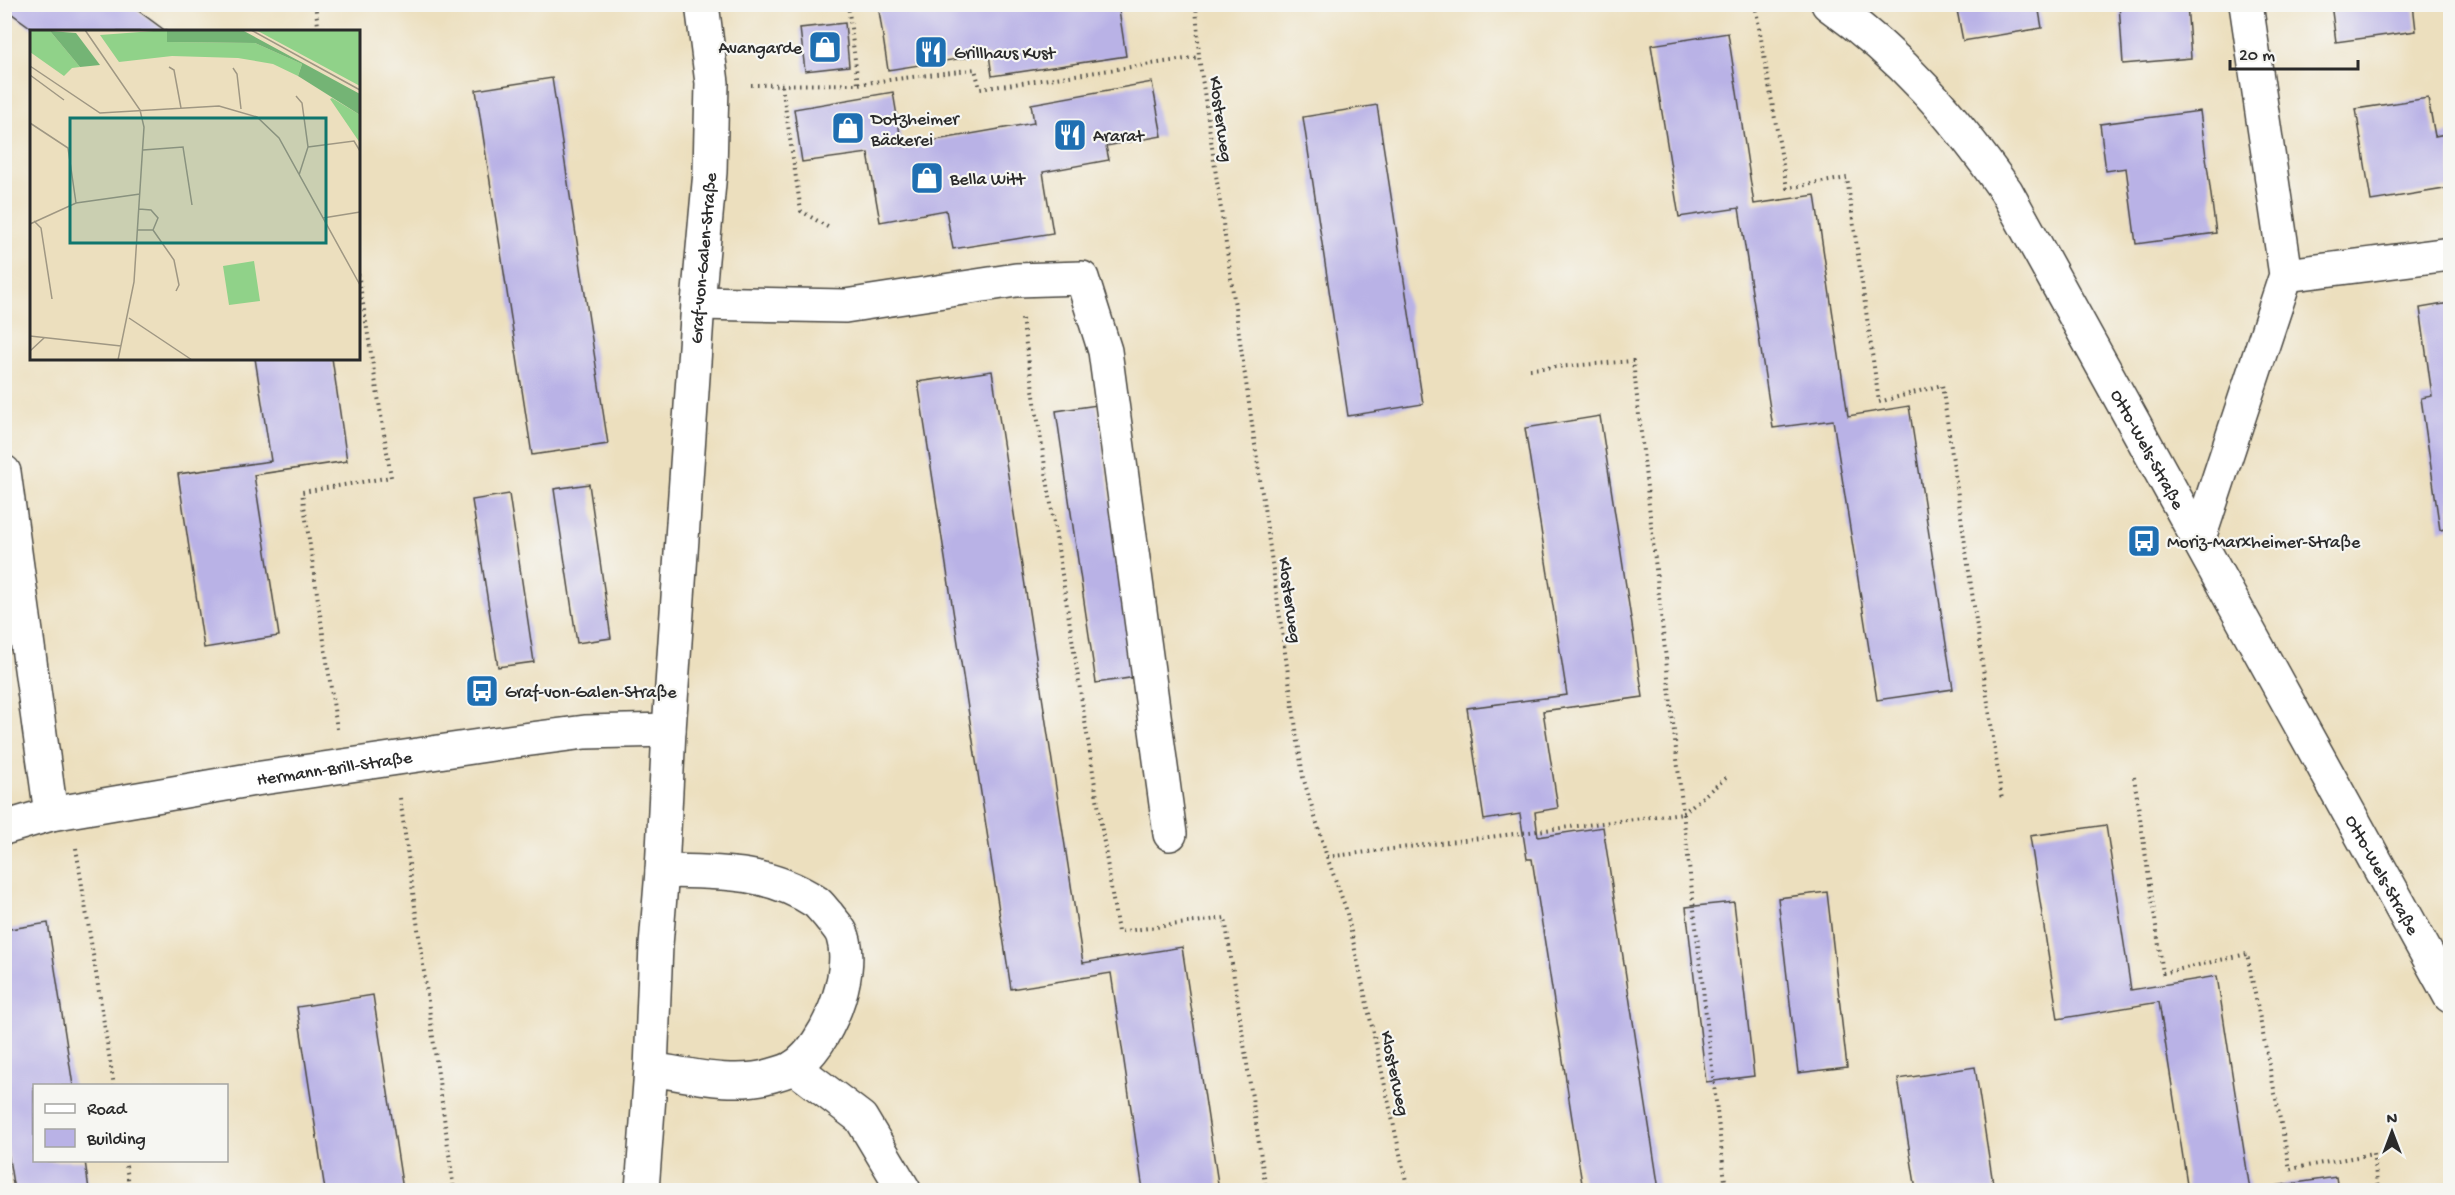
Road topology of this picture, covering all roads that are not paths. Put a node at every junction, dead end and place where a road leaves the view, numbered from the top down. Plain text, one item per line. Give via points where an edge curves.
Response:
1 (702, 4) edge
2 (1828, 4) edge
3 (2246, 4) edge
4 (2451, 254) edge
5 (2286, 274) junction
6 (698, 303) junction
7 (4, 472) edge
8 (2199, 538) junction
9 (669, 730) junction
10 (61, 813) junction
11 (4, 828) edge
12 (1170, 834) dead end
13 (662, 870) junction
14 (2441, 959) edge
15 (2451, 996) edge
16 (794, 1067) junction
17 (651, 1069) junction
18 (642, 1191) edge
19 (904, 1191) edge

1 - 6 street, Graf-von-Galen-Straße via 712,83 710,172
2 - 8 street, Otto-Wels-Straße via 1890,53 1931,93 1977,149 2006,191
3 - 5 street
4 - 5 street
5 - 8 street
6 - 9 street, Graf-von-Galen-Straße
6 - 12 street via 845,306 1016,280 1082,278 1105,351
7 - 10 street
8 - 14 street, Otto-Wels-Straße
9 - 10 street, Hermann-Brill-Straße via 585,732 394,758
9 - 13 street, Graf-von-Galen-Straße
10 - 11 street, Hermann-Brill-Straße
13 - 16 street via 729,873 778,881 818,903 843,935 847,954 838,1001 810,1053
13 - 17 street, Graf-von-Galen-Straße
14 - 15 street, Otto-Wels-Straße
16 - 17 street via 744,1081
16 - 19 street via 861,1118
17 - 18 street, Graf-von-Galen-Straße

